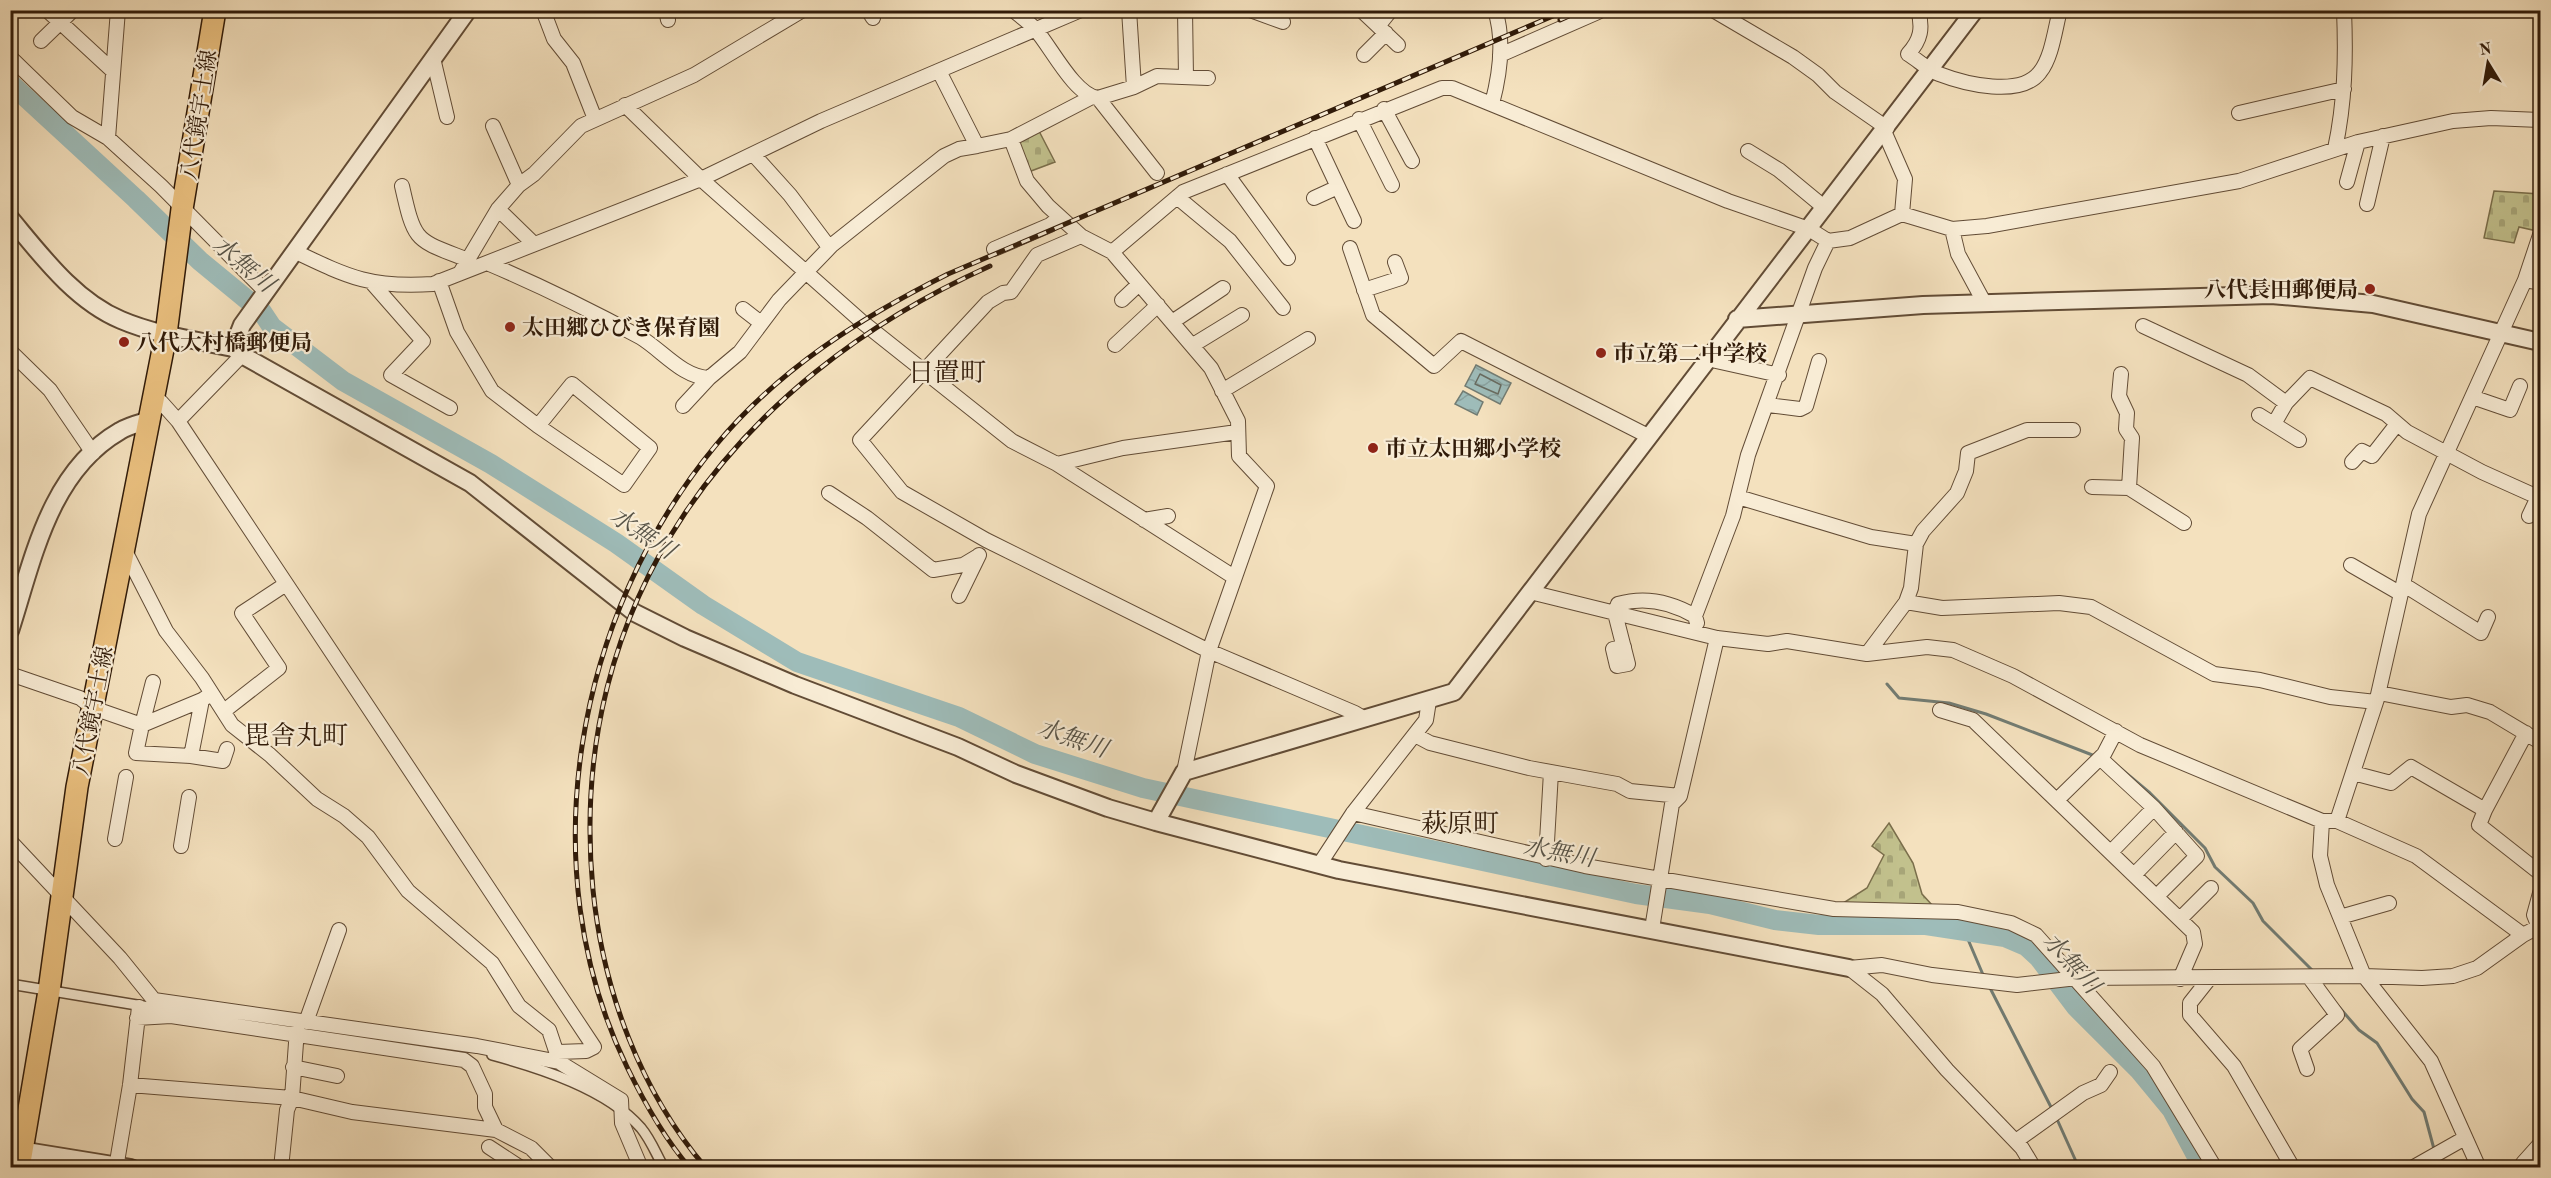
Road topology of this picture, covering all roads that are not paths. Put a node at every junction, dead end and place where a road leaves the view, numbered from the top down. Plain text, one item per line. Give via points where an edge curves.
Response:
1 (47, 10) edge
2 (73, 10) edge
3 (118, 10) edge
4 (215, 10) edge
5 (468, 10) edge
6 (543, 10) edge
7 (1013, 10) edge
8 (1129, 10) edge
9 (1185, 10) edge
10 (1361, 10) edge
11 (1391, 10) edge
12 (1495, 10) edge
13 (1713, 10) edge
14 (1918, 10) edge
15 (1975, 10) edge
16 (2060, 10) edge
17 (2344, 10) edge
18 (802, 11) edge
19 (1080, 11) edge
20 (1246, 12) edge
21 (1598, 12) dead end
22 (1283, 22) dead end
23 (60, 23) junction
24 (1035, 28) junction
25 (1382, 30) junction
26 (41, 41) dead end
27 (1398, 45) dead end
28 (1364, 55) dead end
29 (1500, 55) junction
30 (10, 57) edge
31 (433, 58) junction
32 (1932, 69) junction
33 (113, 70) junction
34 (939, 70) junction
35 (1186, 77) junction
36 (1208, 78) dead end
37 (1134, 87) junction
38 (2344, 89) junction
39 (1095, 97) junction
40 (1492, 104) junction
41 (625, 105) junction
42 (1384, 109) junction
43 (2239, 113) dead end
44 (447, 117) dead end
45 (595, 118) junction
46 (1359, 119) junction
47 (2541, 120) edge
48 (493, 126) dead end
49 (1885, 130) junction
50 (2383, 136) junction
51 (108, 138) junction
52 (1315, 138) junction
53 (1011, 139) junction
54 (2358, 142) junction
55 (977, 146) junction
56 (2335, 149) junction
57 (1748, 151) dead end
58 (754, 156) junction
59 (1412, 161) dead end
60 (1157, 173) dead end
61 (1227, 174) junction
62 (701, 179) junction
63 (2347, 182) dead end
64 (519, 185) junction
65 (1392, 185) dead end
66 (402, 186) dead end
67 (1338, 187) junction
68 (1177, 197) junction
69 (1314, 198) dead end
70 (2367, 204) dead end
71 (1825, 208) junction
72 (498, 209) junction
73 (181, 214) junction
74 (1902, 214) junction
75 (1060, 217) junction
76 (10, 218) edge
77 (1349, 218) dead end
78 (1809, 229) junction
79 (1952, 229) junction
80 (2541, 235) edge
81 (1081, 236) junction
82 (1828, 242) junction
83 (534, 244) junction
84 (829, 248) junction
85 (1350, 248) dead end
86 (994, 249) dead end
87 (296, 252) junction
88 (1112, 252) junction
89 (1287, 252) dead end
90 (468, 260) junction
91 (1395, 262) dead end
92 (487, 263) junction
93 (806, 272) junction
94 (460, 273) junction
95 (2525, 280) junction
96 (439, 281) junction
97 (2541, 283) edge
98 (373, 284) junction
99 (1138, 285) junction
100 (1223, 288) dead end
101 (1364, 290) junction
102 (264, 295) junction
103 (1122, 300) dead end
104 (1985, 304) junction
105 (1158, 305) junction
106 (1283, 308) dead end
107 (743, 309) dead end
108 (1242, 315) dead end
109 (1799, 315) junction
110 (1737, 320) junction
111 (1172, 322) junction
112 (761, 323) junction
113 (2143, 326) dead end
114 (2502, 333) junction
115 (166, 334) junction
116 (1308, 339) dead end
117 (2541, 342) edge
118 (1114, 345) dead end
119 (1193, 345) junction
120 (10, 351) edge
121 (238, 351) junction
122 (1710, 355) junction
123 (1819, 361) dead end
124 (923, 372) junction
125 (2121, 374) dead end
126 (1779, 375) junction
127 (709, 378) junction
128 (2520, 386) dead end
129 (1222, 391) junction
130 (2472, 397) junction
131 (153, 399) junction
132 (2286, 403) junction
133 (1768, 405) junction
134 (683, 406) dead end
135 (450, 408) dead end
136 (2259, 415) dead end
137 (150, 420) junction
138 (178, 421) junction
139 (2274, 424) junction
140 (2397, 424) junction
141 (538, 426) junction
142 (2073, 430) dead end
143 (1238, 432) junction
144 (1648, 436) junction
145 (2299, 440) dead end
146 (2448, 452) junction
147 (93, 453) junction
148 (2352, 462) dead end
149 (1058, 464) junction
150 (2092, 487) dead end
151 (2128, 488) junction
152 (829, 493) dead end
153 (1738, 497) junction
154 (2539, 497) edge
155 (1168, 516) dead end
156 (2529, 516) dead end
157 (1144, 520) junction
158 (2184, 523) dead end
159 (986, 540) junction
160 (1916, 544) junction
161 (124, 549) junction
162 (978, 556) junction
163 (2351, 565) dead end
164 (1234, 576) junction
165 (286, 584) junction
166 (2401, 589) junction
167 (1530, 592) junction
168 (959, 596) dead end
169 (1906, 602) junction
170 (1615, 613) junction
171 (1695, 616) junction
172 (2488, 617) dead end
173 (10, 631) edge
174 (1700, 634) junction
175 (1717, 638) junction
176 (1624, 646) dead end
177 (1209, 651) junction
178 (1867, 654) junction
179 (10, 674) edge
180 (153, 682) dead end
181 (208, 697) junction
182 (2377, 698) junction
183 (1429, 701) junction
184 (93, 708) junction
185 (224, 711) junction
186 (1940, 711) dead end
187 (1365, 719) junction
188 (142, 725) junction
189 (2116, 731) junction
190 (2526, 733) junction
191 (1414, 735) junction
192 (2541, 742) edge
193 (227, 750) dead end
194 (191, 756) junction
195 (2100, 758) junction
196 (1551, 772) junction
197 (2353, 773) junction
198 (126, 777) dead end
199 (1181, 778) junction
200 (1680, 796) junction
201 (189, 797) dead end
202 (2057, 800) junction
203 (2154, 808) junction
204 (2484, 810) junction
205 (1159, 815) junction
206 (1350, 816) junction
207 (2322, 821) junction
208 (2337, 821) junction
209 (2176, 832) junction
210 (115, 838) dead end
211 (10, 841) edge
212 (181, 846) dead end
213 (2111, 852) junction
214 (1546, 859) junction
215 (1319, 865) junction
216 (2541, 873) edge
217 (2135, 874) junction
218 (1661, 878) junction
219 (2211, 888) dead end
220 (2541, 893) edge
221 (62, 896) junction
222 (2157, 896) junction
223 (2389, 903) dead end
224 (2340, 917) junction
225 (2181, 918) junction
226 (1654, 921) junction
227 (2540, 927) edge
228 (339, 930) dead end
229 (2523, 935) junction
230 (1849, 968) junction
231 (2364, 976) junction
232 (2309, 977) junction
233 (2073, 978) junction
234 (2180, 979) junction
235 (2209, 979) junction
236 (10, 984) edge
237 (49, 991) junction
238 (138, 1013) junction
239 (299, 1026) junction
240 (558, 1057) junction
241 (293, 1067) junction
242 (2307, 1069) dead end
243 (2110, 1071) dead end
244 (337, 1076) dead end
245 (130, 1085) junction
246 (292, 1098) junction
247 (621, 1110) junction
248 (496, 1130) junction
249 (2465, 1138) junction
250 (2016, 1141) junction
251 (2541, 1144) edge
252 (489, 1147) dead end
253 (531, 1148) junction
254 (20, 1159) edge
255 (121, 1167) edge
256 (281, 1167) edge
257 (521, 1167) edge
258 (551, 1167) edge
259 (641, 1167) edge
260 (664, 1167) edge
261 (2034, 1167) edge
262 (2215, 1167) edge
263 (2293, 1167) edge
264 (2412, 1167) edge
265 (2479, 1167) edge
266 (2526, 1167) edge

1 - 23 street
2 - 23 street
3 - 33 street
4 - 73 main road, 八代鏡宇土線
5 - 31 street
6 - 45 street via 554,39 573,63
7 - 24 street
8 - 37 street
9 - 35 street
10 - 25 street
11 - 25 street
12 - 29 street
13 - 49 street via 1793,57
14 - 32 street via 1922,26 1916,45 1908,54
15 - 32 street
16 - 32 street via 2042,70 2028,82 1991,87 1936,74
17 - 38 street
18 - 41 street via 694,75
19 - 24 street
20 - 22 street
21 - 29 street
23 - 26 street
23 - 33 street
24 - 34 street
24 - 39 street via 1070,77
25 - 27 street
25 - 28 street
29 - 40 street
30 - 51 street via 72,117
31 - 44 street
31 - 87 street
32 - 49 street
33 - 51 street
34 - 55 street
34 - 58 street via 821,121
35 - 36 street
35 - 37 street via 1157,76
37 - 39 street
38 - 43 street
38 - 56 street
39 - 53 street
39 - 60 street
40 - 42 street via 1452,88 1442,88
40 - 78 street via 1728,201
41 - 45 street
41 - 62 street
42 - 46 street
42 - 59 street
45 - 64 street via 567,138
46 - 52 street
46 - 65 street via 1371,152
47 - 50 street via 2453,121
48 - 64 street
49 - 71 street
49 - 74 street via 1905,179
50 - 54 street
50 - 70 street
51 - 73 street
52 - 61 street
52 - 67 street
53 - 55 street
53 - 75 street via 1027,181
54 - 56 street
54 - 63 street
55 - 84 street via 944,156
56 - 79 street via 2239,181
57 - 71 street via 1779,170
58 - 62 street via 750,153
58 - 84 street via 790,195
61 - 68 street
61 - 89 street
62 - 83 street
62 - 93 street
64 - 72 street
66 - 90 street via 411,226 421,241
67 - 69 street
67 - 77 street
68 - 88 street
68 - 106 street via 1230,241
71 - 78 street
72 - 83 street
72 - 90 street
73 - 102 street
73 - 115 main road, 八代鏡宇土線
74 - 79 street
74 - 82 street via 1850,238
75 - 81 street
75 - 86 street
76 - 115 street via 84,298 120,320
78 - 82 street
78 - 110 street
79 - 104 street via 1958,254
80 - 95 street
81 - 88 street
81 - 124 street via 1037,255 1011,292 988,302
82 - 109 street
83 - 92 street
84 - 93 street
85 - 101 street
87 - 98 street
87 - 102 street
88 - 99 street
90 - 94 street
91 - 101 street via 1401,278
92 - 94 street
92 - 127 street via 642,338 694,377
93 - 112 street
93 - 124 street
94 - 96 street
95 - 97 street
95 - 114 street
96 - 98 street via 402,286
96 - 141 street via 457,332 492,391
98 - 135 street via 423,341 387,374
99 - 103 street
99 - 105 street
100 - 111 street
101 - 144 street via 1372,315 1434,366 1461,341
102 - 121 street via 242,325
104 - 109 street
104 - 114 street via 2303,296 2373,304
105 - 111 street
105 - 118 street
107 - 112 street
108 - 119 street
109 - 110 street
109 - 126 street
110 - 122 street
111 - 119 street
112 - 127 street via 740,352
113 - 132 street via 2248,375
114 - 117 street
114 - 130 street
115 - 121 street
115 - 131 main road, 八代鏡宇土線
116 - 129 street
119 - 129 street
120 - 147 street via 50,390
121 - 138 street
121 - 205 street via 470,483 608,594 663,627 1016,774 1108,808
122 - 126 street via 1716,361
122 - 144 street
123 - 133 street via 1806,406 1800,409
124 - 149 street via 1012,441
124 - 159 street via 860,440 903,492
125 - 151 street via 2119,396 2127,413 2126,429 2132,438
126 - 133 street
127 - 134 street
128 - 130 street via 2510,410
129 - 143 street via 1238,421
130 - 146 street
131 - 137 main road, 八代鏡宇土線
131 - 138 street via 161,402
132 - 139 street
132 - 140 street via 2310,378 2386,414
133 - 153 street via 1748,455
136 - 139 street
137 - 147 street via 122,429
137 - 161 main road, 八代鏡宇土線
138 - 165 street
139 - 145 street
140 - 146 street
140 - 148 street via 2372,456 2362,451
141 - 141 street via 624,485 650,448 572,384
142 - 160 street via 2027,430 1968,453 1957,493
143 - 149 street via 1123,448
143 - 164 street via 1239,456 1267,486
144 - 167 street
146 - 154 street
146 - 166 street via 2419,514
147 - 173 street via 49,510
149 - 157 street
150 - 151 street
151 - 158 street
152 - 162 street via 933,570 963,565
153 - 160 street via 1870,537
153 - 171 street
154 - 156 street
155 - 157 street
157 - 164 street
159 - 162 street
159 - 177 street
160 - 169 street
161 - 181 street via 166,631
161 - 184 main road, 八代鏡宇土線
162 - 168 street
163 - 166 street via 2396,591
164 - 177 street
165 - 185 street via 242,613 279,668
165 - 240 street via 594,1047
166 - 172 street via 2409,588 2481,633
166 - 182 street
167 - 170 street
167 - 183 street via 1454,692
169 - 178 street
169 - 182 street via 1942,608 2059,603 2091,607 2214,674 2260,680 2330,698
170 - 171 street via 1618,604 1644,600 1678,607
170 - 174 street
170 - 176 street
171 - 174 street
174 - 175 street
175 - 178 street via 1768,644 1787,641
175 - 200 street
177 - 187 street
177 - 199 street
178 - 189 street via 1928,647 1953,650 2013,676
179 - 184 street via 80,698
180 - 188 street
181 - 185 street
181 - 188 street
181 - 194 street
182 - 190 street via 2451,707 2467,705 2490,712
182 - 197 street
183 - 187 street
183 - 191 street via 1426,720
184 - 188 street
184 - 221 main road, 八代鏡宇土線
185 - 240 street via 232,725 317,799 368,837 408,891 492,963 519,1006 549,1030
186 - 202 street via 1974,720
187 - 199 street
188 - 194 street via 136,753
189 - 195 street
189 - 207 street via 2228,784
190 - 192 street
190 - 204 street
191 - 196 street
191 - 206 street
193 - 194 street via 223,761
195 - 202 street
195 - 203 street
196 - 200 street via 1617,784 1630,791
196 - 214 street
197 - 204 street via 2391,783 2411,767
197 - 208 street
198 - 210 street
199 - 205 street
200 - 218 street via 1672,804
201 - 212 street
202 - 213 street
203 - 209 street
203 - 213 street
204 - 216 street via 2479,825
205 - 215 street
206 - 214 street
206 - 215 street
207 - 208 street
207 - 224 street via 2320,856 2326,885
208 - 229 street via 2416,856
209 - 217 street
209 - 222 street via 2197,856
211 - 221 street
213 - 217 street
214 - 218 street
215 - 226 street via 1411,885
217 - 222 street
218 - 226 street
218 - 233 street via 1834,909 1958,912 2001,920 2036,934
219 - 225 street
220 - 227 street via 2534,915
221 - 237 main road, 八代鏡宇土線
221 - 239 street via 154,1000
222 - 225 street
223 - 224 street
224 - 231 street
225 - 234 street via 2193,932 2195,944
226 - 230 street
227 - 229 street
228 - 239 street
229 - 231 street via 2477,968 2453,976
230 - 233 street via 1882,965 2017,985
230 - 250 street via 1882,994 1947,1070
231 - 232 street
231 - 249 street via 2431,1061
232 - 235 street
232 - 242 street via 2337,1015 2300,1049
233 - 234 street
233 - 262 street via 2153,1066
234 - 235 street
235 - 263 street via 2190,1003 2190,1015 2234,1066
236 - 237 street
237 - 238 street
237 - 254 main road, 八代鏡宇土線
238 - 239 street via 164,1019 171,1016
238 - 245 street
239 - 240 street
239 - 241 street
239 - 247 street via 481,1052 530,1065 582,1087
239 - 248 street via 464,1060 472,1066 485,1094 484,1107
240 - 247 street via 621,1100
241 - 244 street
241 - 246 street
243 - 250 street via 2101,1085 2083,1093
245 - 246 street
245 - 255 street
246 - 248 street via 352,1112
246 - 256 street via 287,1110
247 - 259 street via 626,1135
247 - 260 street via 639,1126
248 - 253 street
249 - 264 street
249 - 265 street
250 - 261 street
251 - 266 street via 2523,1163
252 - 257 street
253 - 257 street
253 - 258 street
254 - 255 street

